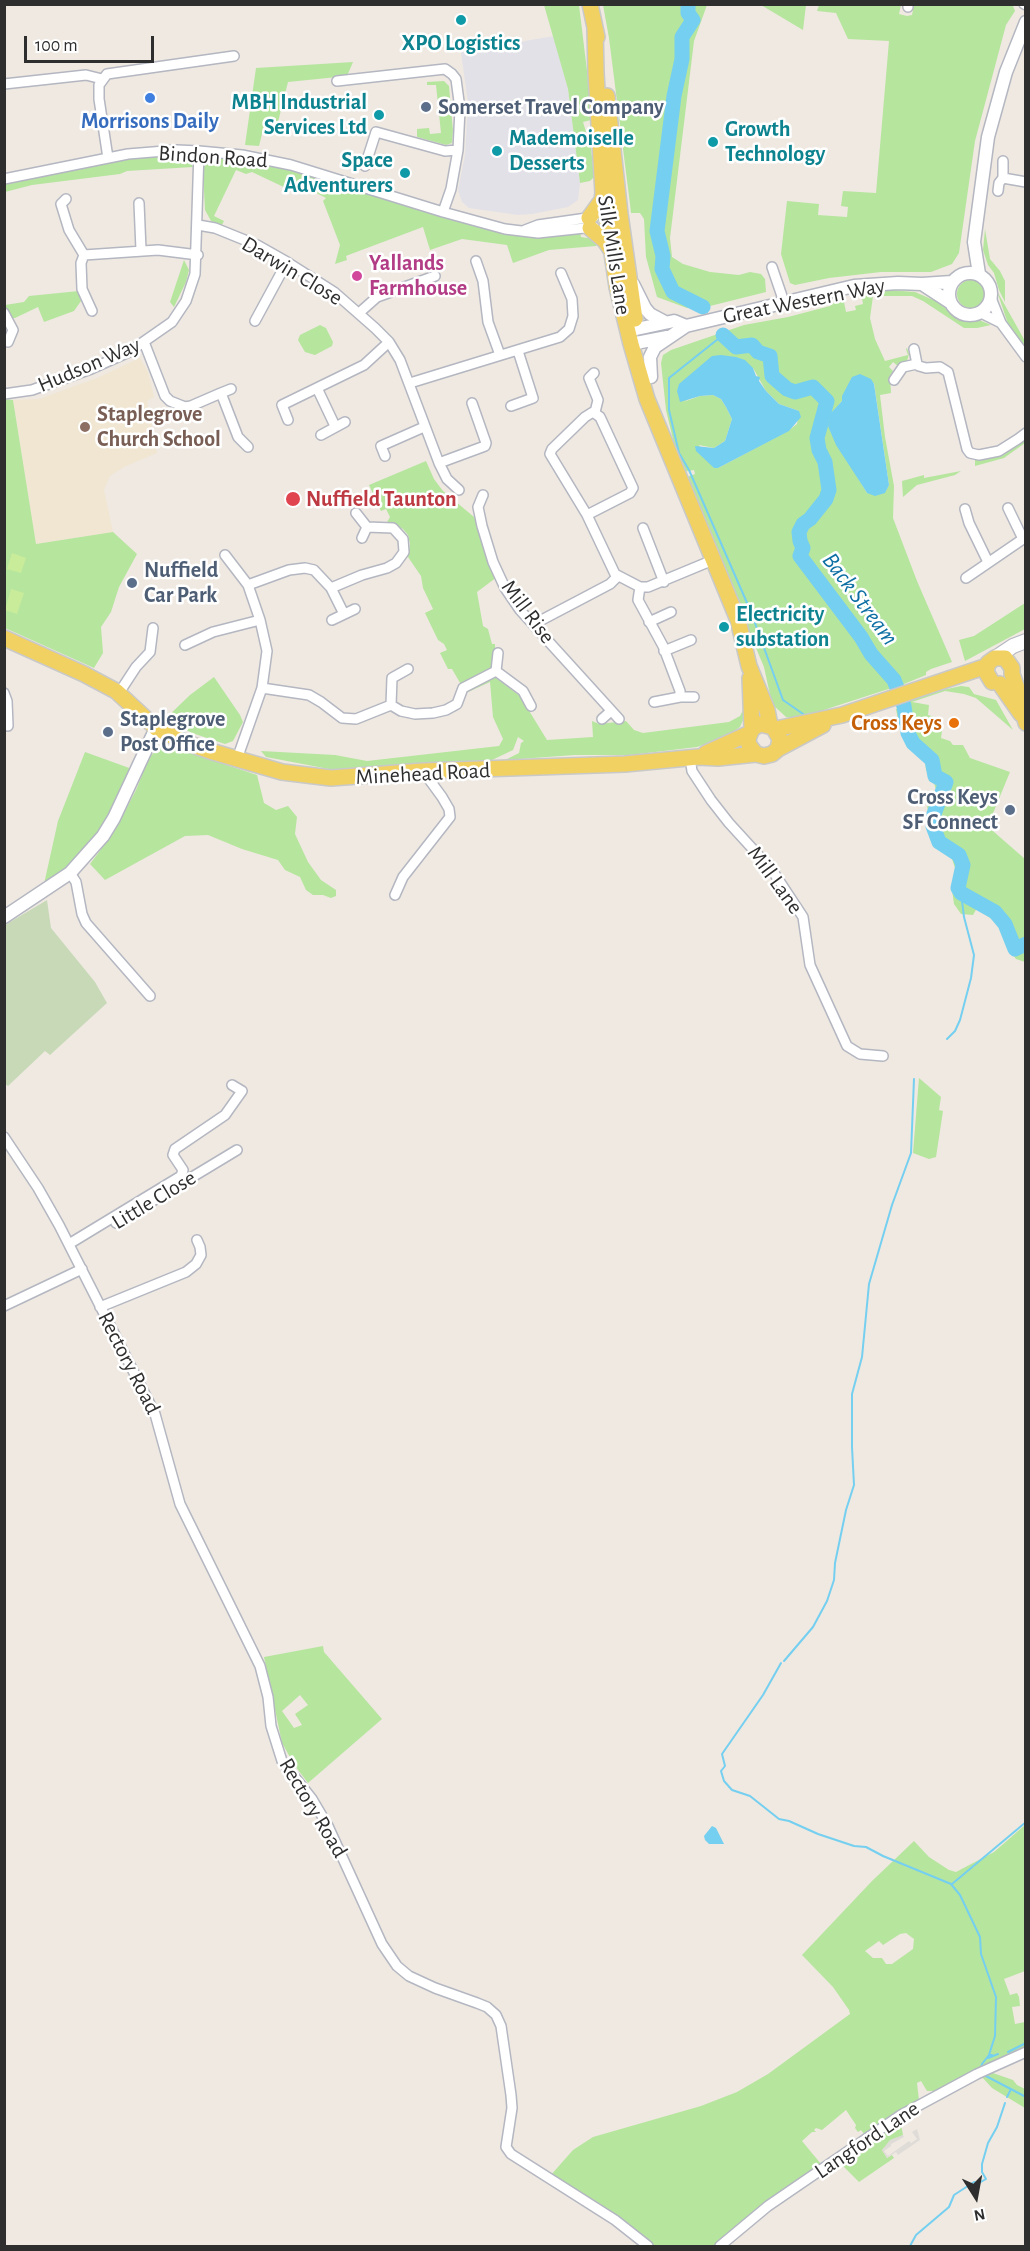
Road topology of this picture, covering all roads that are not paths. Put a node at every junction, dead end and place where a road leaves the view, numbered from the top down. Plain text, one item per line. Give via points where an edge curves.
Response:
1 (590, 4) edge
2 (1026, 22) edge
3 (595, 28) junction
4 (234, 56) dead end
5 (102, 79) junction
6 (337, 81) dead end
7 (4, 84) edge
8 (458, 150) junction
9 (199, 151) junction
10 (108, 158) junction
11 (1003, 161) dead end
12 (365, 166) dead end
13 (1003, 178) junction
14 (4, 179) edge
15 (1026, 182) edge
16 (998, 191) dead end
17 (603, 193) junction
18 (60, 202) dead end
19 (139, 203) dead end
20 (443, 212) junction
21 (614, 220) junction
22 (590, 223) junction
23 (198, 225) junction
24 (974, 242) junction
25 (141, 250) junction
26 (618, 253) junction
27 (84, 255) junction
28 (198, 255) junction
29 (476, 261) dead end
30 (287, 262) junction
31 (772, 267) dead end
32 (561, 273) dead end
33 (979, 274) junction
34 (435, 276) dead end
35 (957, 278) junction
36 (424, 279) junction
37 (922, 284) junction
38 (428, 290) dead end
39 (582, 295) dead end
40 (992, 298) junction
41 (572, 299) junction
42 (784, 302) junction
43 (951, 303) junction
44 (86, 307) dead end
45 (4, 313) edge
46 (359, 313) junction
47 (981, 313) junction
48 (255, 321) dead end
49 (665, 322) junction
50 (1001, 323) junction
51 (686, 326) junction
52 (634, 336) junction
53 (668, 337) junction
54 (8, 342) dead end
55 (144, 342) junction
56 (389, 342) junction
57 (914, 349) dead end
58 (518, 351) junction
59 (500, 355) junction
60 (1026, 357) edge
61 (917, 364) junction
62 (594, 373) dead end
63 (651, 377) junction
64 (894, 380) dead end
65 (410, 383) junction
66 (317, 388) junction
67 (231, 389) dead end
68 (221, 393) junction
69 (4, 394) edge
70 (511, 406) dead end
71 (478, 407) dead end
72 (595, 412) junction
73 (288, 420) dead end
74 (424, 427) junction
75 (1026, 433) edge
76 (321, 435) dead end
77 (238, 437) junction
78 (664, 440) junction
79 (229, 443) dead end
80 (248, 447) dead end
81 (385, 456) dead end
82 (439, 464) junction
83 (459, 490) dead end
84 (483, 495) dead end
85 (1008, 508) dead end
86 (965, 510) dead end
87 (356, 513) dead end
88 (587, 515) junction
89 (1026, 519) edge
90 (1016, 524) junction
91 (366, 527) junction
92 (643, 528) dead end
93 (362, 538) dead end
94 (225, 555) dead end
95 (713, 560) junction
96 (988, 561) junction
97 (618, 576) junction
98 (966, 578) dead end
99 (664, 582) junction
100 (248, 585) junction
101 (640, 587) junction
102 (331, 588) junction
103 (355, 609) dead end
104 (671, 612) dead end
105 (344, 614) junction
106 (260, 620) junction
107 (332, 620) dead end
108 (650, 622) junction
109 (534, 624) junction
110 (153, 628) dead end
111 (204, 636) junction
112 (4, 638) edge
113 (691, 640) dead end
114 (1026, 641) edge
115 (185, 645) dead end
116 (210, 646) dead end
117 (664, 651) junction
118 (498, 653) dead end
119 (991, 662) junction
120 (749, 666) junction
121 (408, 669) dead end
122 (496, 671) junction
123 (1004, 676) junction
124 (946, 681) junction
125 (533, 685) dead end
126 (262, 688) junction
127 (523, 691) junction
128 (4, 693) edge
129 (118, 693) junction
130 (680, 697) junction
131 (694, 697) dead end
132 (654, 702) dead end
133 (391, 705) junction
134 (531, 706) dead end
135 (611, 711) junction
136 (837, 716) junction
137 (602, 719) dead end
138 (620, 719) dead end
139 (1024, 720) edge
140 (8, 726) dead end
141 (773, 727) junction
142 (156, 728) junction
143 (751, 731) junction
144 (778, 749) junction
145 (756, 754) junction
146 (694, 757) junction
147 (237, 759) junction
148 (423, 771) junction
149 (70, 873) junction
150 (395, 894) dead end
151 (4, 917) edge
152 (150, 996) dead end
153 (883, 1056) dead end
154 (232, 1086) dead end
155 (4, 1137) edge
156 (237, 1150) dead end
157 (197, 1240) dead end
158 (70, 1247) junction
159 (82, 1269) junction
160 (4, 1306) edge
161 (100, 1307) junction
162 (1026, 2052) edge
163 (648, 2247) edge
164 (720, 2247) edge

1 - 3 main road, Silk Mills Lane
2 - 24 street via 996,105
3 - 17 main road, Silk Mills Lane
3 - 21 main road, Silk Mills Lane via 603,67
4 - 5 street via 133,69 107,74
5 - 7 street via 86,75
5 - 10 street via 99,99
6 - 8 street via 445,69 456,80 459,94
8 - 12 street via 445,151 376,132
8 - 20 street
9 - 10 street, Bindon Road
9 - 20 street, Bindon Road via 266,159
9 - 23 street, Hudson Way
10 - 14 street, Bindon Road
11 - 13 street
13 - 15 street
13 - 16 street
17 - 21 main road, Silk Mills Lane
17 - 22 main road
18 - 27 street via 69,230
19 - 25 street
20 - 22 street, Bindon Road via 522,230 538,225
21 - 22 street, Bindon Road
21 - 26 main road, Silk Mills Lane
22 - 26 main road
23 - 28 street, Hudson Way
23 - 30 street, Darwin Close via 258,245
24 - 33 street
24 - 35 street
25 - 27 street
25 - 28 street
26 - 49 street via 645,308
26 - 52 main road, Silk Mills Lane via 632,307
27 - 44 street via 80,274
28 - 55 street, Hudson Way via 181,310 172,322
29 - 59 street via 488,279 488,322
30 - 46 street, Darwin Close
30 - 48 street
31 - 42 street
32 - 41 street
33 - 35 street
33 - 40 street via 990,284
34 - 36 street
35 - 37 street, Great Western Way
35 - 43 street via 949,292
36 - 38 street
36 - 46 street via 377,297
37 - 42 street, Great Western Way via 864,285
37 - 43 street
39 - 41 street
40 - 47 street
40 - 50 street
41 - 58 street via 573,316 565,333
42 - 51 street, Great Western Way
43 - 47 street via 967,315
45 - 54 street via 13,330
46 - 56 street, Darwin Close
47 - 50 street
49 - 51 street, Great Western Way
49 - 52 street, Great Western Way
50 - 60 street
51 - 53 street, Great Western Way
52 - 53 street, Great Western Way
52 - 63 main road, Silk Mills Lane
52 - 78 main road, Silk Mills Lane via 647,399
53 - 63 street, Great Western Way via 650,357
55 - 68 street via 170,401 191,406
55 - 69 street, Hudson Way via 75,376 32,390
56 - 65 street, Darwin Close
56 - 66 street via 364,365
57 - 61 street
58 - 59 street
58 - 70 street via 538,396
59 - 65 street
61 - 64 street via 903,367
61 - 75 street via 948,372 970,453 999,451
62 - 72 street via 589,378 598,400
63 - 78 main road, Silk Mills Lane
65 - 74 street, Darwin Close
66 - 73 street via 282,405
66 - 76 street via 340,424
67 - 68 street
68 - 77 street
71 - 82 street via 485,446
72 - 88 street via 585,417 550,454
72 - 88 street via 633,488
74 - 81 street via 378,442
74 - 82 street, Darwin Close
77 - 79 street
77 - 80 street
78 - 95 main road, Silk Mills Lane
82 - 83 street, Darwin Close
84 - 109 street, Mill Rise via 478,507 493,562 505,588
85 - 90 street
86 - 96 street
87 - 91 street
88 - 97 street
89 - 90 street
90 - 96 street via 1023,536 1021,542
91 - 93 street
91 - 102 street via 393,528 399,533 405,548 400,558 387,568
92 - 99 street
94 - 100 street
95 - 99 street
95 - 120 main road, Silk Mills Lane via 738,620
96 - 98 street
97 - 101 street
97 - 109 street
99 - 101 street
100 - 102 street via 305,568 314,570
100 - 106 street
101 - 108 street via 638,600
102 - 105 street
103 - 105 street
104 - 108 street
105 - 107 street
106 - 111 street
106 - 126 street via 267,651
108 - 117 street
109 - 135 street, Mill Rise
110 - 129 street via 150,652
111 - 115 street
111 - 116 street
112 - 129 main road, Minehead Road
113 - 117 street
114 - 119 main road
114 - 123 main road
117 - 130 street
118 - 122 street
119 - 123 main road via 987,675
119 - 123 main road via 1005,658
119 - 124 main road
120 - 141 main road, Silk Mills Lane
120 - 143 main road, Silk Mills Lane
121 - 133 street via 387,676
122 - 127 street
122 - 133 street via 463,688 457,704 446,710 415,714
123 - 124 main road
123 - 139 main road
124 - 136 main road
125 - 127 street
126 - 133 street via 309,695 349,720
126 - 147 street
127 - 134 street
128 - 140 street
129 - 142 main road, Minehead Road
130 - 131 street
130 - 132 street
135 - 137 street
135 - 138 street, Mill Rise
136 - 141 main road
136 - 144 main road
141 - 143 main road via 760,724
141 - 144 main road via 780,739
142 - 147 main road, Minehead Road via 184,742
142 - 149 street via 114,818
143 - 145 main road via 749,745
143 - 146 main road, Minehead Road via 728,745
144 - 145 main road via 768,756
145 - 146 main road, Minehead Road
146 - 148 main road, Minehead Road via 625,764
146 - 153 street, Mill Lane via 692,771 711,800 772,870 803,917 810,965 847,1046 860,1054
147 - 148 main road, Minehead Road via 282,772 331,778
148 - 150 street via 442,797 450,817 403,877
149 - 151 street
149 - 152 street via 86,922
154 - 158 street via 242,1091 225,1115 175,1149 173,1155 183,1170 181,1176
155 - 158 street, Rectory Road
156 - 158 street, Little Close
157 - 161 street via 201,1255 186,1272
158 - 159 street, Rectory Road
159 - 160 street
159 - 161 street, Rectory Road
161 - 163 street, Rectory Road via 159,1422 187,1520 260,1666 282,1761 328,1826 382,1944 409,1976 487,2007 496,2015 511,2095 506,2147 511,2154 615,2220
162 - 164 street, Langford Lane via 901,2115 768,2206

